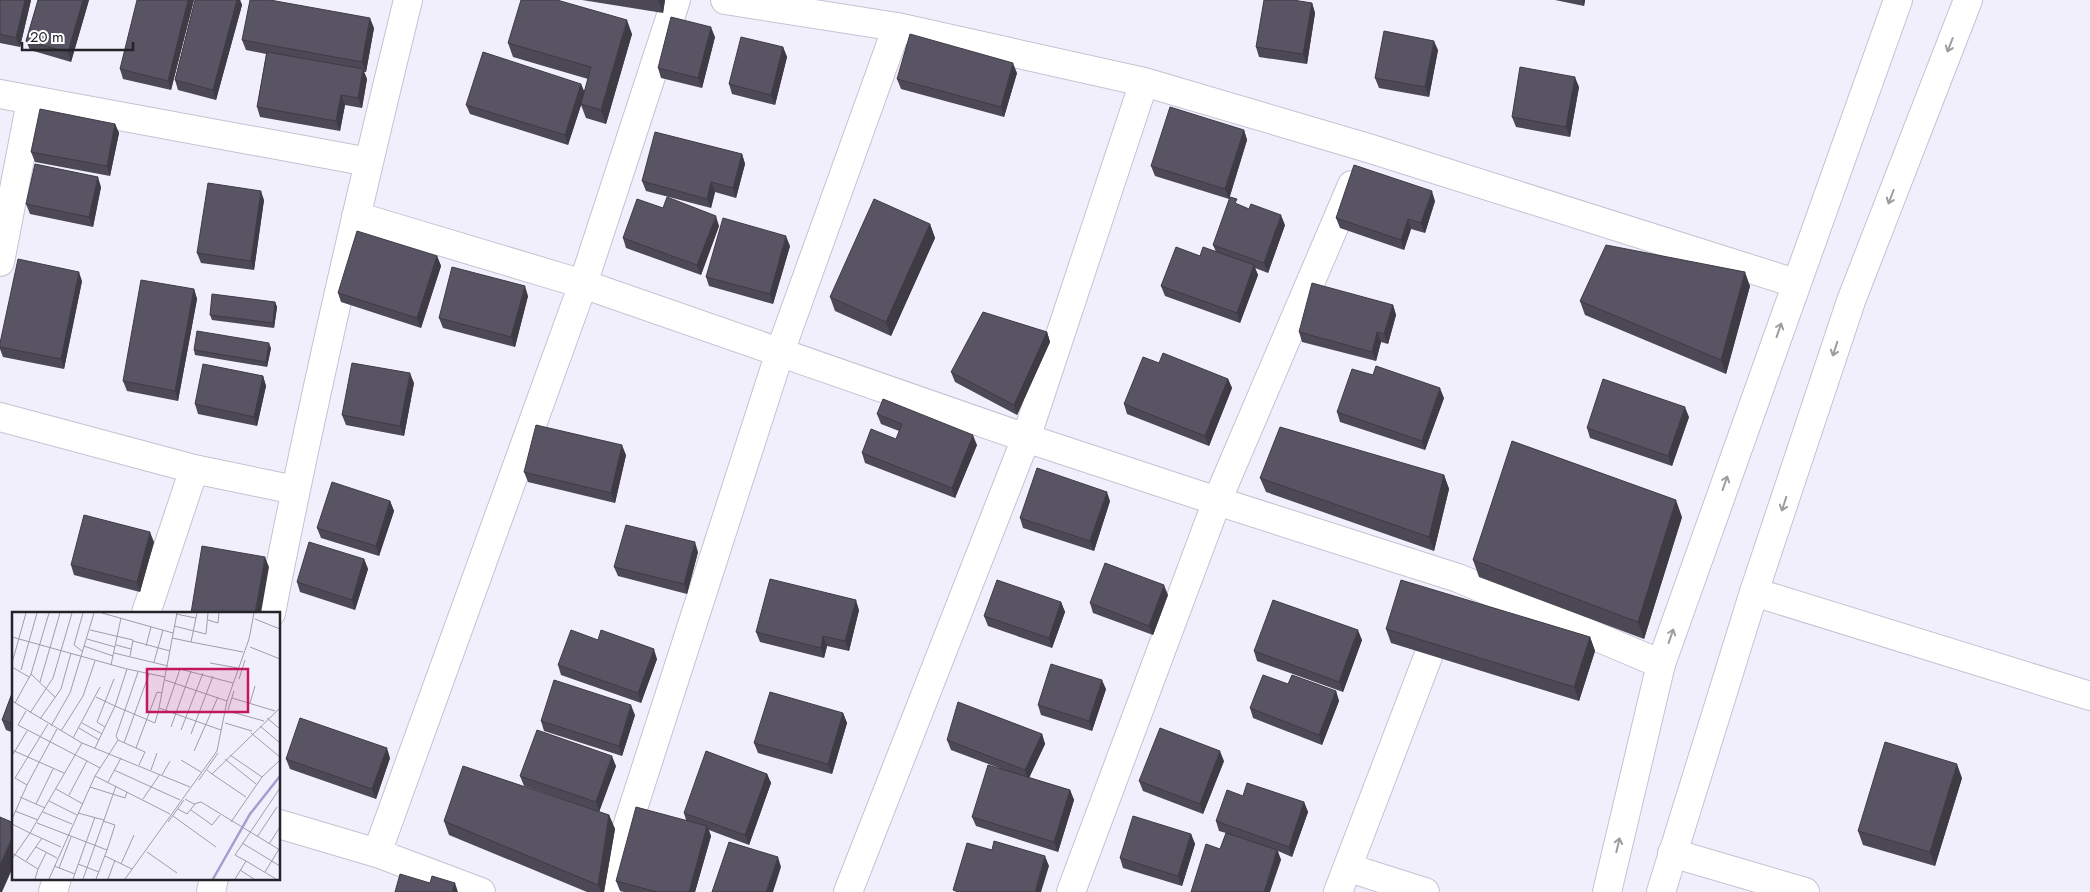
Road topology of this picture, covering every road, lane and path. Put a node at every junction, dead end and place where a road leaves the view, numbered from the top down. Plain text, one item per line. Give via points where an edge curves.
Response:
1 (408, 0) edge
2 (676, 0) edge
3 (725, 0) edge
4 (1898, 0) edge
5 (1968, 0) edge
6 (897, 27) junction
7 (1144, 82) junction
8 (0, 94) edge
9 (31, 101) junction
10 (1368, 148) junction
11 (369, 162) junction
12 (356, 216) junction
13 (0, 262) edge
14 (1795, 283) junction
15 (583, 284) junction
16 (780, 352) junction
17 (0, 417) edge
18 (1026, 438) junction
19 (194, 469) junction
20 (295, 490) junction
21 (1217, 501) junction
22 (1458, 578) junction
23 (1754, 592) junction
24 (146, 612) edge
25 (271, 612) edge
26 (1661, 664) junction
27 (2090, 696) edge
28 (280, 824) edge
29 (377, 853) junction
30 (1672, 853) junction
31 (1344, 880) edge
32 (481, 892) edge
33 (606, 892) edge
34 (848, 892) edge
35 (1071, 892) edge
36 (1425, 892) edge
37 (1607, 892) edge
38 (1660, 892) edge
39 (1805, 892) edge

1 - 11 main road
2 - 15 main road
3 - 6 main road
4 - 14 main road
5 -> 23 main road via 1851,301
6 - 7 main road
6 - 16 main road
7 - 10 main road
7 - 18 main road
8 - 9 main road
9 - 11 main road
9 - 13 main road
10 - 14 main road
10 - 21 main road
11 - 12 main road
12 - 15 main road
12 - 20 main road
26 -> 14 main road
15 - 16 main road
15 - 29 main road
16 - 18 main road
16 - 33 main road
17 - 19 main road
18 - 21 main road
18 - 34 main road
19 - 20 main road
19 - 24 main road
20 - 25 main road
21 - 22 main road
21 - 35 main road
22 - 26 main road
22 - 31 main road
23 - 27 main road
23 - 30 main road
37 -> 26 main road
28 - 29 main road
29 - 32 main road
30 - 38 main road
30 - 39 main road
31 - 36 main road

